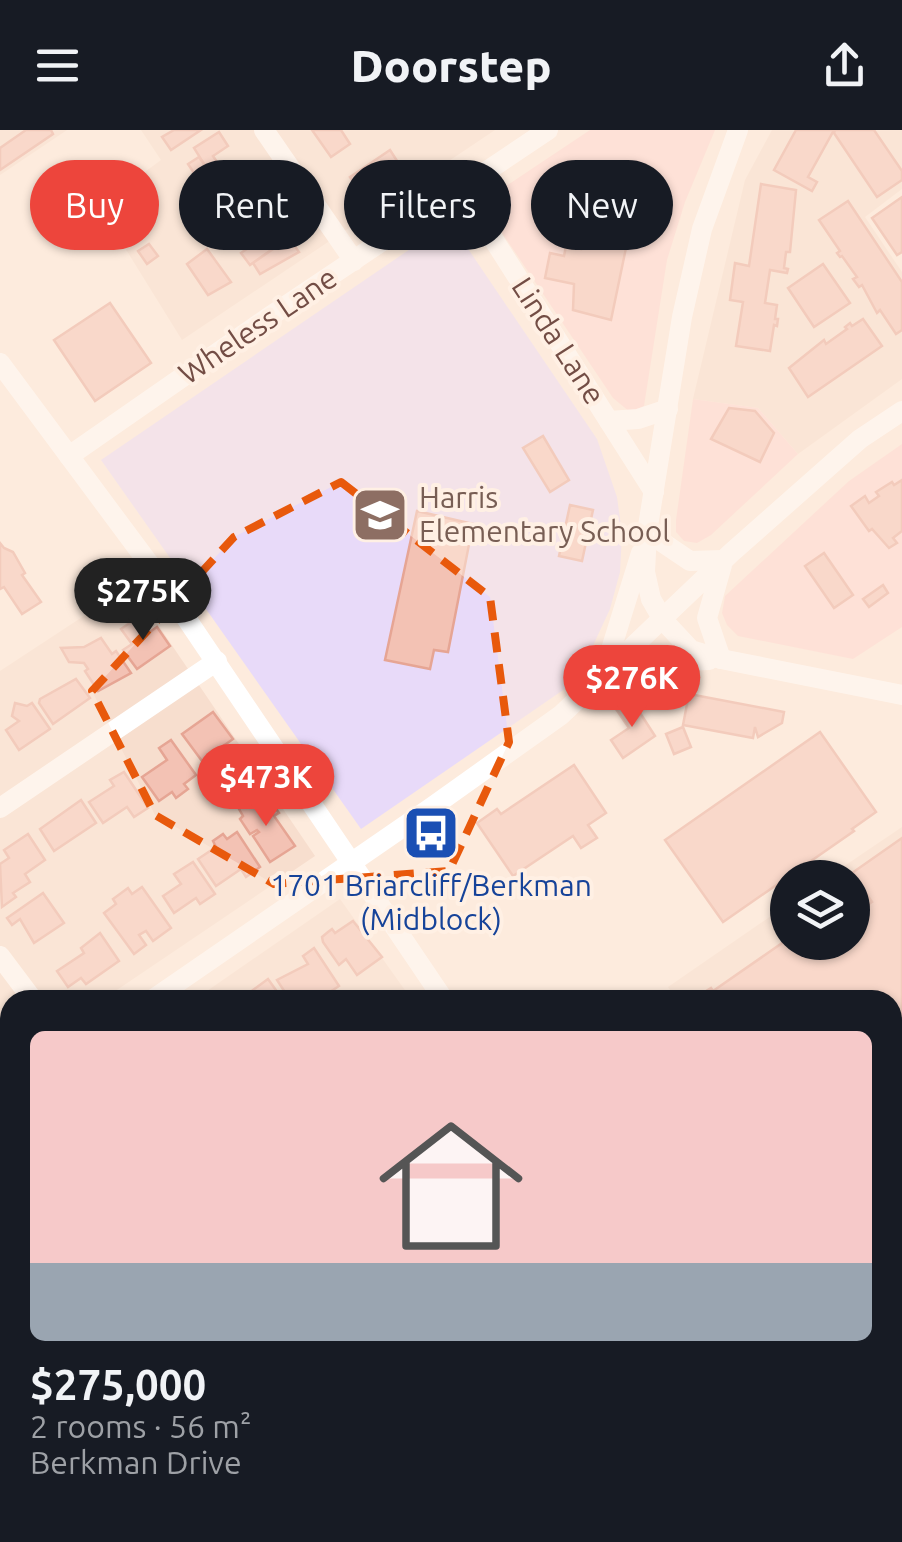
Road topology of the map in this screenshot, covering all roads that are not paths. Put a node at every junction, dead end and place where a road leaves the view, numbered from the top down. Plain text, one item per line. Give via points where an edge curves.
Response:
1 (264, 130) edge
2 (738, 130) edge
3 (543, 132) edge
4 (504, 160) edge
5 (372, 250) edge
6 (500, 250) edge
7 (354, 262) junction
8 (0, 363) edge
9 (668, 409) junction
10 (902, 411) edge
11 (609, 421) junction
12 (69, 456) junction
13 (654, 492) junction
14 (648, 532) junction
15 (723, 560) junction
16 (663, 620) junction
17 (721, 659) junction
18 (217, 662) junction
19 (604, 672) junction
20 (902, 695) edge
21 (0, 808) edge
22 (352, 863) junction
23 (0, 956) edge
24 (26, 990) edge
25 (167, 990) edge
26 (437, 990) edge

1 - 7 street
2 - 9 street via 702,229
3 - 4 street, Wheless Lane
5 - 7 street, Wheless Lane
6 - 11 street, Linda Lane
7 - 12 street, Wheless Lane
8 - 12 street
9 - 11 street
9 - 13 street
10 - 15 street
11 - 13 street, Linda Lane
12 - 18 street
13 - 14 street
14 - 15 street via 690,560
14 - 16 street via 645,572
14 - 19 street
15 - 16 street
15 - 17 street via 707,618
16 - 17 street via 691,650
16 - 19 street
17 - 19 street
17 - 20 street
18 - 21 street
18 - 22 street
19 - 22 street via 561,715
22 - 25 street
22 - 26 street
23 - 24 street

